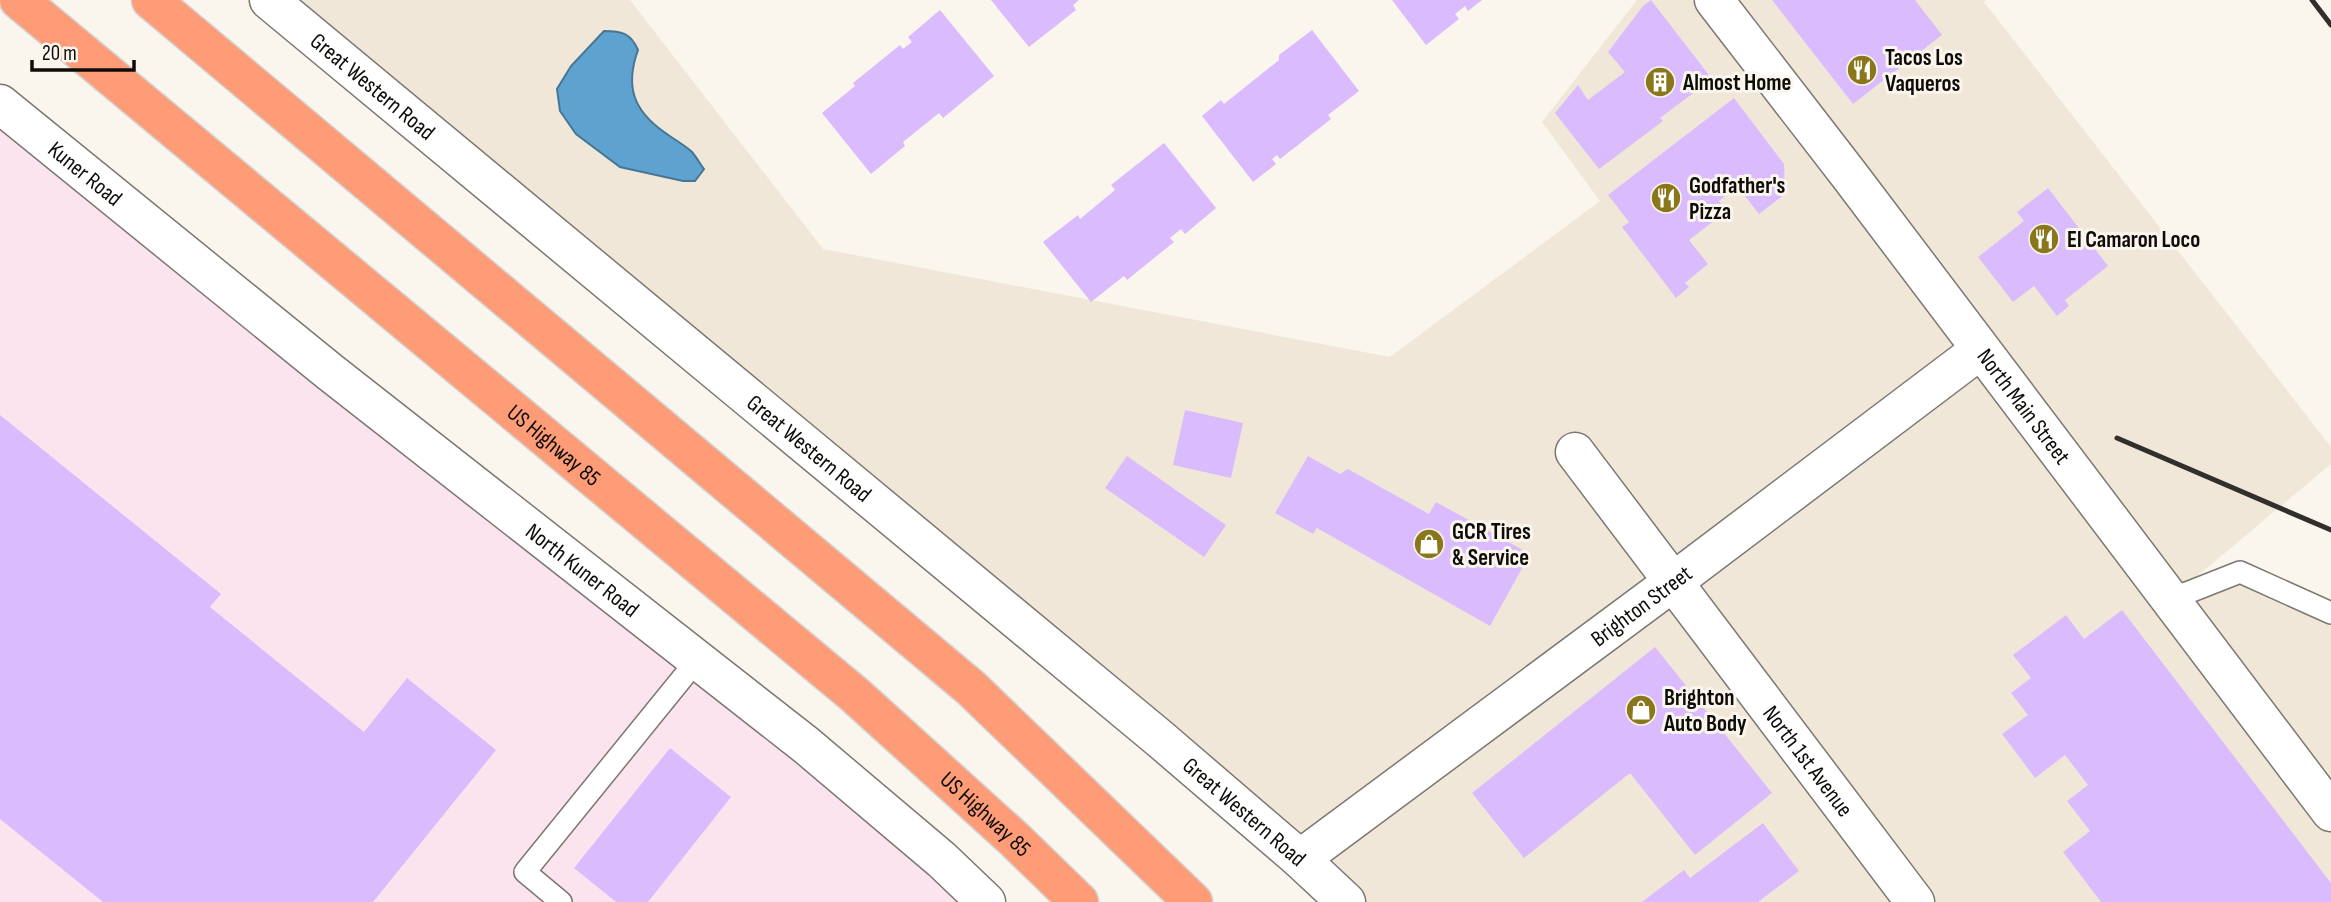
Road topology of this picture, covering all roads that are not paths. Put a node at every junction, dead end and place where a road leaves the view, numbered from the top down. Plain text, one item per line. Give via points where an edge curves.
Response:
1 (19, 0) edge
2 (151, 0) edge
3 (269, 0) edge
4 (1714, 0) edge
5 (0, 104) edge
6 (171, 245) joint
7 (1980, 350) junction
8 (1575, 452) dead end
9 (1674, 582) junction
10 (2169, 600) junction
11 (2331, 613) edge
12 (697, 660) junction
13 (971, 688) junction
14 (2331, 812) edge
15 (1013, 838) junction
16 (1300, 859) junction
17 (561, 902) edge
18 (986, 902) edge
19 (1066, 902) edge
20 (1079, 902) edge
21 (1194, 902) edge
22 (1225, 902) edge
23 (1346, 902) edge
24 (1915, 902) edge

1 - 15 highway, US Highway 85 via 855,695
2 - 13 highway
3 - 16 street, Great Western Road
4 - 7 street, North Main Street
5 - 6 street, Kuner Road
6 - 12 street, North Kuner Road
7 - 9 street, Brighton Street
7 - 10 street, North Main Street
8 - 9 street, North 1st Avenue
9 - 16 street, Brighton Street
9 - 24 street, North 1st Avenue
10 - 11 lane via 2240,572
10 - 14 street, North Main Street
12 - 17 lane via 525,872
12 - 18 street, North Kuner Road via 806,745
13 - 21 highway
13 - 22 highway
15 - 19 highway
15 - 20 highway, US Highway 85
16 - 23 street, Great Western Road

